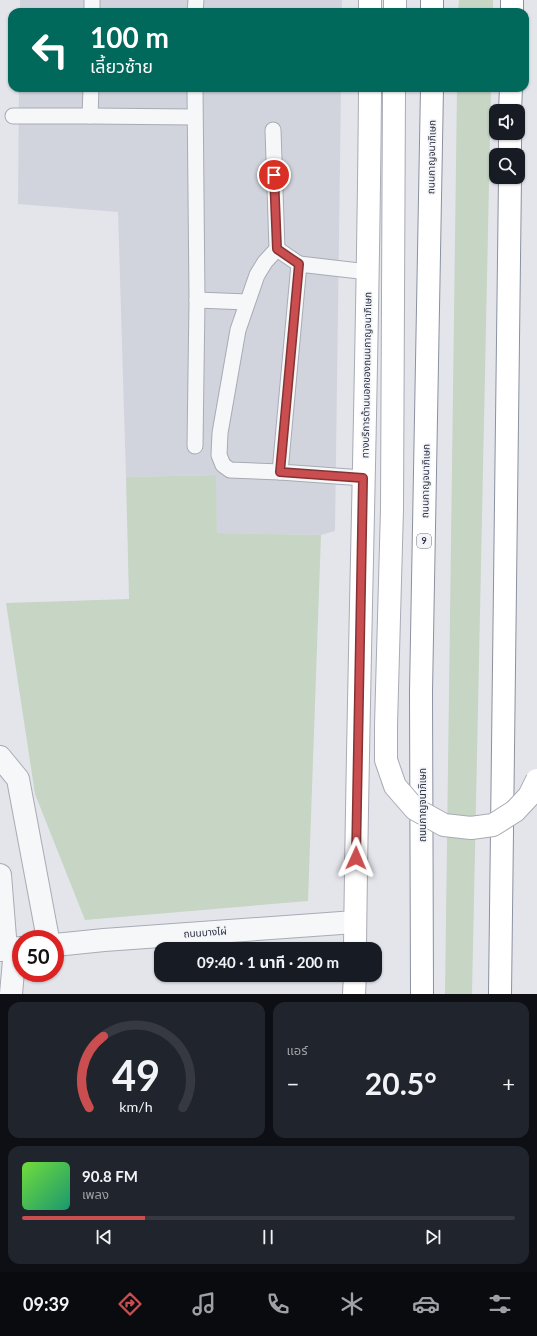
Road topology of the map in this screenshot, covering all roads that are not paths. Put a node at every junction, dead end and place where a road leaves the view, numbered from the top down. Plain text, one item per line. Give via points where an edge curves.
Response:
1 (91, 92) edge
2 (195, 92) edge
3 (370, 92) edge
4 (394, 92) edge
5 (432, 92) edge
6 (511, 92) edge
7 (510, 104) edge
8 (13, 116) dead end
9 (90, 116) junction
10 (194, 117) junction
11 (273, 130) dead end
12 (510, 184) edge
13 (277, 249) junction
14 (299, 264) junction
15 (368, 272) junction
16 (197, 300) junction
17 (247, 302) junction
18 (194, 446) dead end
19 (280, 472) junction
20 (363, 478) junction
21 (0, 757) edge
22 (537, 780) edge
23 (0, 875) edge
24 (355, 922) junction
25 (46, 930) edge
26 (355, 942) edge
27 (64, 944) edge
28 (10, 949) edge
29 (355, 982) edge
30 (11, 994) edge
31 (354, 994) edge
32 (422, 994) edge
33 (500, 994) edge

1 - 9 lane
2 - 10 lane
3 - 15 main road, ทางบริการด้านนอกของถนนกาญจนาภิเษก
4 - 22 main road, bridge via 392,502 386,760 395,786 415,808 444,825 471,828 493,825 515,811 529,796
5 - 32 main road, ถนนกาญจนาภิเษก / 9 via 421,692
6 - 7 main road
8 - 9 lane
9 - 10 lane
10 - 16 lane
11 - 13 lane
12 - 33 main road
13 - 14 lane
13 - 17 lane via 257,275
14 - 15 lane
14 - 19 lane
15 - 20 main road, ทางบริการด้านนอกของถนนกาญจนาภิเษก
16 - 17 lane
16 - 18 lane
17 - 19 lane via 238,330 220,433 219,455 223,465 230,470
19 - 20 lane
20 - 24 main road, ทางบริการด้านนอกของถนนกาญจนาภิเษก
21 - 25 street via 18,779
23 - 28 street
24 - 26 main road, ทางบริการด้านนอกของถนนกาญจนาภิเษก
24 - 27 street, ถนนบางไผ่
28 - 30 street
29 - 31 main road

